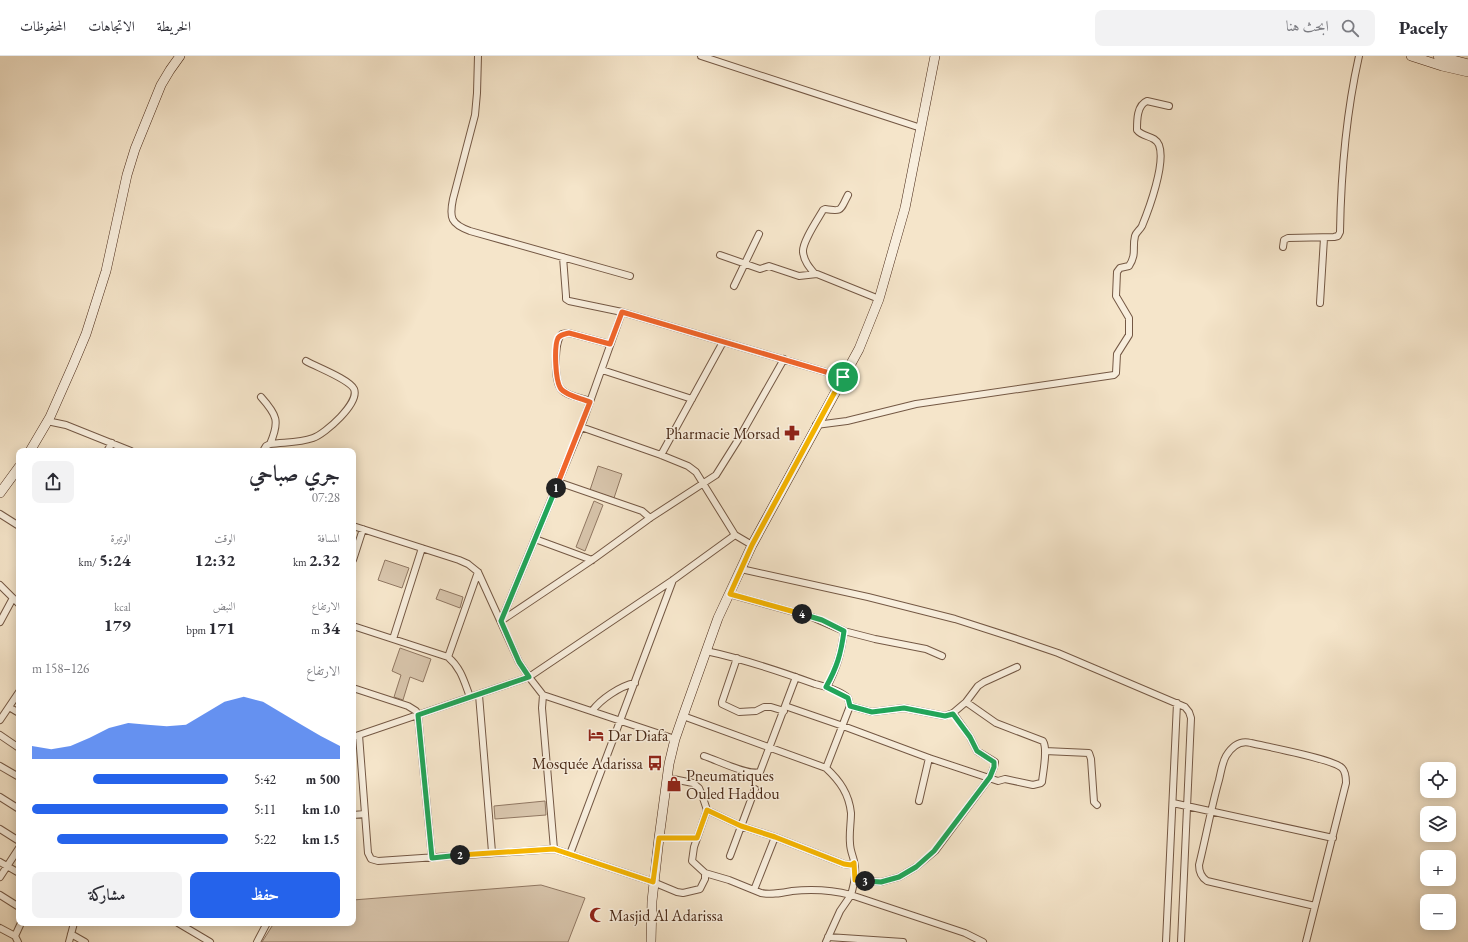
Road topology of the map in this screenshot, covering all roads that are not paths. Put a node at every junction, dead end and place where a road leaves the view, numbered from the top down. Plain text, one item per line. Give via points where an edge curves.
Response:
1 (174, 56) edge
2 (180, 56) edge
3 (478, 56) edge
4 (701, 56) edge
5 (935, 56) edge
6 (1359, 56) edge
7 (1411, 56) edge
8 (1438, 56) edge
9 (1468, 64) edge
10 (170, 70) junction
11 (1468, 72) edge
12 (1169, 106) dead end
13 (921, 128) junction
14 (848, 195) dead end
15 (758, 234) dead end
16 (1324, 238) junction
17 (1283, 247) dead end
18 (720, 256) dead end
19 (563, 257) junction
20 (745, 264) junction
21 (814, 274) junction
22 (630, 276) dead end
23 (734, 286) dead end
24 (878, 299) junction
25 (1320, 303) dead end
26 (622, 312) junction
27 (723, 342) junction
28 (610, 344) junction
29 (784, 359) junction
30 (306, 361) dead end
31 (602, 370) junction
32 (843, 377) junction
33 (261, 397) dead end
34 (692, 399) junction
35 (590, 402) junction
36 (48, 421) junction
37 (816, 426) junction
38 (581, 427) junction
39 (112, 443) junction
40 (270, 444) junction
41 (32, 448) edge
42 (109, 448) edge
43 (123, 448) edge
44 (265, 448) edge
45 (661, 455) junction
46 (16, 471) edge
47 (558, 482) junction
48 (704, 483) junction
49 (0, 493) edge
50 (0, 514) edge
51 (650, 518) junction
52 (16, 524) edge
53 (356, 527) edge
54 (363, 529) junction
55 (735, 536) junction
56 (535, 539) junction
57 (752, 545) junction
58 (422, 548) junction
59 (356, 551) edge
60 (592, 560) junction
61 (741, 569) junction
62 (478, 572) junction
63 (673, 580) junction
64 (0, 585) edge
65 (730, 594) junction
66 (13, 598) junction
67 (16, 601) edge
68 (501, 621) junction
69 (0, 622) edge
70 (356, 627) edge
71 (844, 631) junction
72 (393, 639) junction
73 (706, 651) junction
74 (942, 656) dead end
75 (448, 657) junction
76 (737, 658) junction
77 (1017, 667) dead end
78 (529, 677) junction
79 (796, 677) junction
80 (635, 683) junction
81 (826, 687) junction
82 (356, 689) edge
83 (479, 695) junction
84 (543, 695) junction
85 (16, 696) edge
86 (470, 697) junction
87 (966, 702) junction
88 (1177, 703) junction
89 (850, 706) junction
90 (9, 707) junction
91 (785, 709) junction
92 (16, 711) edge
93 (592, 711) junction
94 (953, 714) junction
95 (418, 715) junction
96 (683, 716) junction
97 (0, 720) edge
98 (621, 721) junction
99 (844, 726) junction
100 (0, 735) edge
101 (356, 736) edge
102 (675, 740) junction
103 (16, 746) edge
104 (770, 748) junction
105 (1045, 751) junction
106 (704, 756) dead end
107 (929, 758) junction
108 (0, 766) edge
109 (826, 768) junction
110 (16, 775) edge
111 (990, 777) junction
112 (668, 778) junction
113 (755, 789) dead end
114 (0, 797) edge
115 (919, 801) dead end
116 (1173, 802) junction
117 (1096, 805) dead end
118 (1186, 806) junction
119 (16, 807) edge
120 (707, 810) junction
121 (1211, 811) junction
122 (365, 814) junction
123 (356, 815) edge
124 (741, 826) junction
125 (0, 829) edge
126 (775, 837) junction
127 (659, 838) junction
128 (697, 838) junction
129 (1333, 838) junction
130 (16, 839) edge
131 (554, 849) junction
132 (16, 852) edge
133 (492, 852) junction
134 (570, 854) junction
135 (730, 856) dead end
136 (432, 858) junction
137 (0, 862) edge
138 (854, 863) junction
139 (7, 866) junction
140 (16, 871) edge
141 (705, 873) junction
142 (0, 877) edge
143 (855, 880) junction
144 (653, 882) junction
145 (754, 890) junction
146 (0, 895) edge
147 (851, 895) junction
148 (16, 906) edge
149 (1315, 906) junction
150 (20, 926) edge
151 (73, 926) edge
152 (183, 926) edge
153 (265, 926) edge
154 (0, 928) edge
155 (71, 934) junction
156 (17, 939) edge
157 (827, 940) edge
158 (69, 942) edge
159 (85, 942) edge
160 (210, 942) edge
161 (257, 942) edge
162 (651, 942) edge
163 (902, 942) edge
164 (983, 942) edge
165 (1166, 942) edge
166 (1181, 942) edge
167 (1306, 942) edge

1 - 10 street
2 - 10 street
3 - 19 street via 475,115 450,213 460,228 470,232
4 - 13 street
5 - 13 street
6 - 16 street via 1348,116 1340,232 1338,236
7 - 11 street
8 - 9 street
10 - 36 street via 158,92 127,175 106,271 96,304
12 - 37 street via 1147,101 1140,109 1138,130 1141,134 1156,140 1161,158 1155,188 1141,229 1135,236 1133,258 1128,266 1120,268 1117,272 1116,296 1129,318 1129,335 1117,354 1116,373 916,404
13 - 24 street via 905,208
14 - 21 street via 838,210 823,210 805,243 803,251 807,264
15 - 20 street
16 - 17 street via 1288,238 1284,240
16 - 25 street
18 - 20 street
19 - 22 street
19 - 26 street via 566,299
20 - 21 street via 760,270 769,266 799,276
20 - 23 street
21 - 24 street
24 - 32 street via 858,349
26 - 27 street
26 - 28 street
27 - 29 street
27 - 34 street
28 - 31 street
28 - 35 street via 569,333 559,337 559,386 566,393
29 - 32 street
29 - 48 street via 716,475
30 - 40 street via 351,385 354,392 352,403 332,425 314,438
31 - 34 street
31 - 35 street
32 - 37 street
33 - 40 street via 276,419 276,428
34 - 45 street
35 - 38 street
36 - 39 street via 66,425
36 - 41 street
37 - 57 street
38 - 45 street
38 - 47 street
39 - 42 street
39 - 43 street
40 - 44 street
45 - 48 street via 692,469
46 - 49 street
47 - 51 street via 642,511
47 - 56 street
48 - 51 street
48 - 55 street
50 - 52 street
51 - 60 street
53 - 54 street
54 - 58 street
54 - 59 street
55 - 57 street
55 - 63 street
56 - 60 street
56 - 68 street
57 - 61 street
58 - 62 street via 459,560
58 - 72 street
60 - 68 street
61 - 65 street
61 - 88 street via 959,620 1058,653
62 - 68 street
62 - 75 street
63 - 78 street
63 - 80 street
64 - 66 street
65 - 71 street via 812,617
65 - 73 street
66 - 67 street
66 - 69 street
68 - 78 street via 519,662
70 - 72 street
71 - 74 street via 875,640 926,649
71 - 81 street via 842,651
72 - 75 street
73 - 76 street
73 - 96 street
75 - 86 street via 456,663 461,672
76 - 79 street
76 - 91 street via 722,704 739,712 756,711 764,707
77 - 87 street via 984,682
78 - 83 street
78 - 84 street
79 - 81 street
79 - 91 street
80 - 93 street via 620,689 597,704
80 - 98 street
81 - 89 street via 848,698
82 - 95 street via 408,706
83 - 86 street
83 - 133 street
84 - 93 street
84 - 131 street
85 - 90 street
86 - 95 street
87 - 94 street
87 - 105 street via 996,723 1043,741
88 - 116 street
88 - 118 street via 1187,710 1190,718
89 - 94 street via 872,712 900,708 945,716
89 - 99 street
90 - 92 street
90 - 97 street
91 - 99 street
91 - 104 street
93 - 98 street
94 - 111 street via 977,751 994,762
95 - 101 street
95 - 136 street
96 - 102 street
96 - 104 street
98 - 102 street
98 - 134 street
99 - 107 street
99 - 109 street
100 - 103 street
101 - 122 street
102 - 112 street
104 - 106 street via 757,774
104 - 109 street
105 - 111 street via 1041,784 1005,779 998,781
105 - 117 street via 1089,753
107 - 111 street
107 - 115 street
108 - 110 street
109 - 138 street via 838,779 849,802 850,844
111 - 143 street via 934,851 916,867 899,877 881,882
112 - 120 street via 693,783 699,788
112 - 127 street
113 - 124 street
114 - 119 street
116 - 118 street
116 - 165 street
118 - 121 street
118 - 166 street
120 - 124 street
120 - 128 street
121 - 129 street
121 - 129 street via 1225,757 1239,743 1251,743 1323,760 1344,769 1346,783
121 - 149 street via 1199,865 1199,871 1204,879
122 - 123 street
122 - 136 street via 368,853 371,859 385,861
124 - 126 street
124 - 135 street
125 - 130 street
126 - 138 street via 844,864
126 - 145 street
127 - 128 street
127 - 144 street
128 - 141 street via 692,861
129 - 149 street
131 - 133 street
131 - 134 street
132 - 139 street
133 - 136 street
134 - 144 street
137 - 139 street
138 - 143 street
139 - 140 street
139 - 142 street
141 - 144 street via 703,886 690,892 677,892
141 - 145 street
143 - 147 street
144 - 162 street
145 - 147 street via 769,894 808,890
146 - 148 street
147 - 157 street via 840,911
147 - 164 street via 965,933
149 - 167 street
150 - 156 street
151 - 155 street
152 - 160 street
153 - 161 street
154 - 156 street
155 - 158 street
155 - 159 street
157 - 163 street

